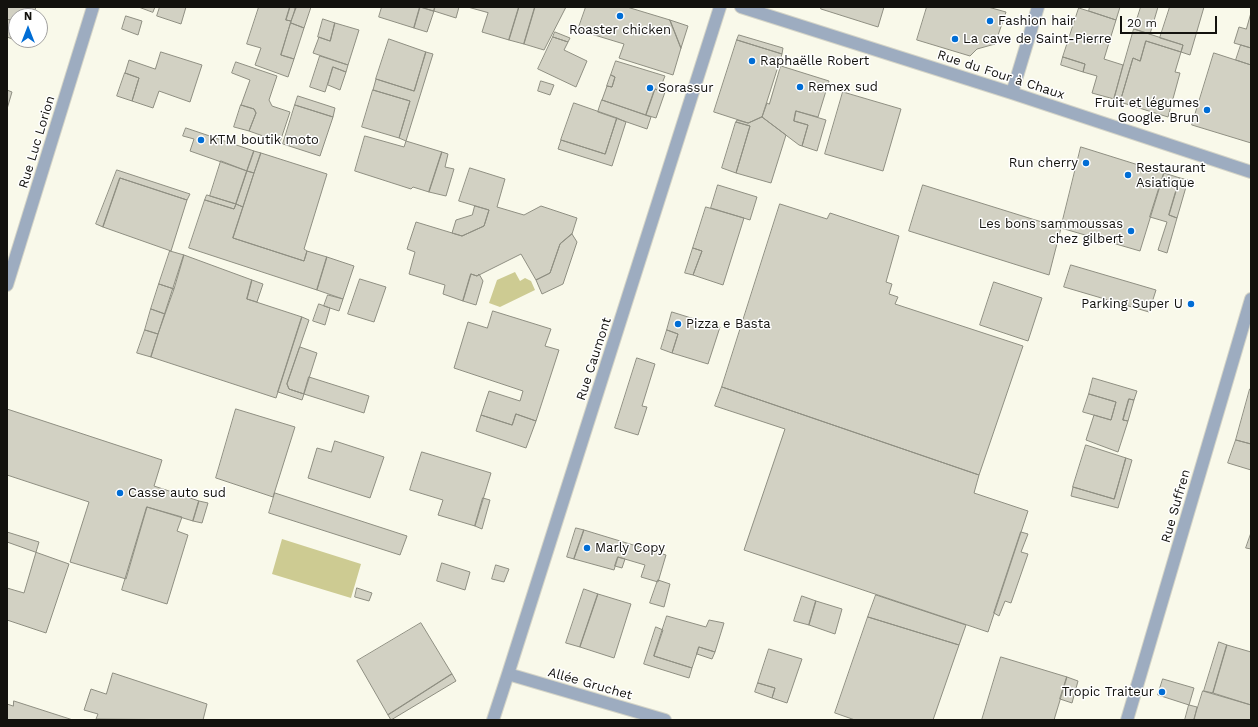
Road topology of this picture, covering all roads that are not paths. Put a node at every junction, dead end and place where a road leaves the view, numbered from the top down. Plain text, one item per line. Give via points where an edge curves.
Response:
1 (93, 7) edge
2 (720, 7) edge
3 (741, 7) edge
4 (1038, 7) edge
5 (1012, 93) junction
6 (1251, 172) edge
7 (7, 285) edge
8 (1251, 299) edge
9 (508, 674) junction
10 (493, 720) edge
11 (665, 720) edge
12 (1127, 720) edge

1 - 7 street, Rue Luc Lorion
2 - 9 street, Rue Caumont
3 - 5 street, Rue du Four à Chaux
4 - 5 street
5 - 6 street, Rue du Four à Chaux
8 - 12 street, Rue Suffren
9 - 10 street, Rue Caumont
9 - 11 street, Allée Gruchet

